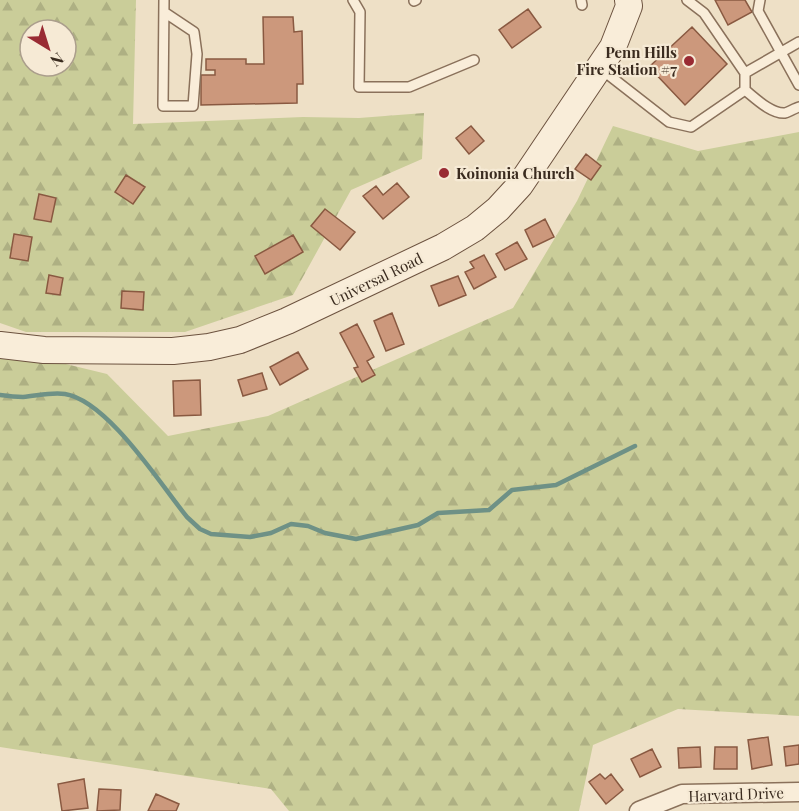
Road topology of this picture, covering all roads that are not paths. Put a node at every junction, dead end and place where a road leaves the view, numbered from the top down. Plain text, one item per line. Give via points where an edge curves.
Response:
1 (164, 0) edge
2 (353, 0) edge
3 (628, 0) edge
4 (687, 0) edge
5 (760, 0) edge
6 (164, 12) junction
7 (799, 42) edge
8 (780, 53) junction
9 (474, 60) dead end
10 (600, 67) junction
11 (745, 73) junction
12 (799, 85) edge
13 (745, 90) junction
14 (799, 107) edge
15 (0, 345) edge
16 (799, 792) edge
17 (639, 811) edge

1 - 6 lane
2 - 9 lane via 360,12 359,87 409,87
3 - 10 street, Universal Road via 613,47
4 - 11 lane via 704,13
5 - 8 lane via 758,11
6 - 6 lane via 163,106 193,106 197,54 194,32
7 - 8 lane
8 - 11 lane
8 - 12 lane
10 - 13 lane via 669,122 691,127
10 - 15 street, Universal Road via 520,185 475,228 287,321 240,340 172,351 44,350
11 - 13 lane
13 - 14 lane via 776,111 785,113
16 - 17 street, Harvard Drive via 682,794

